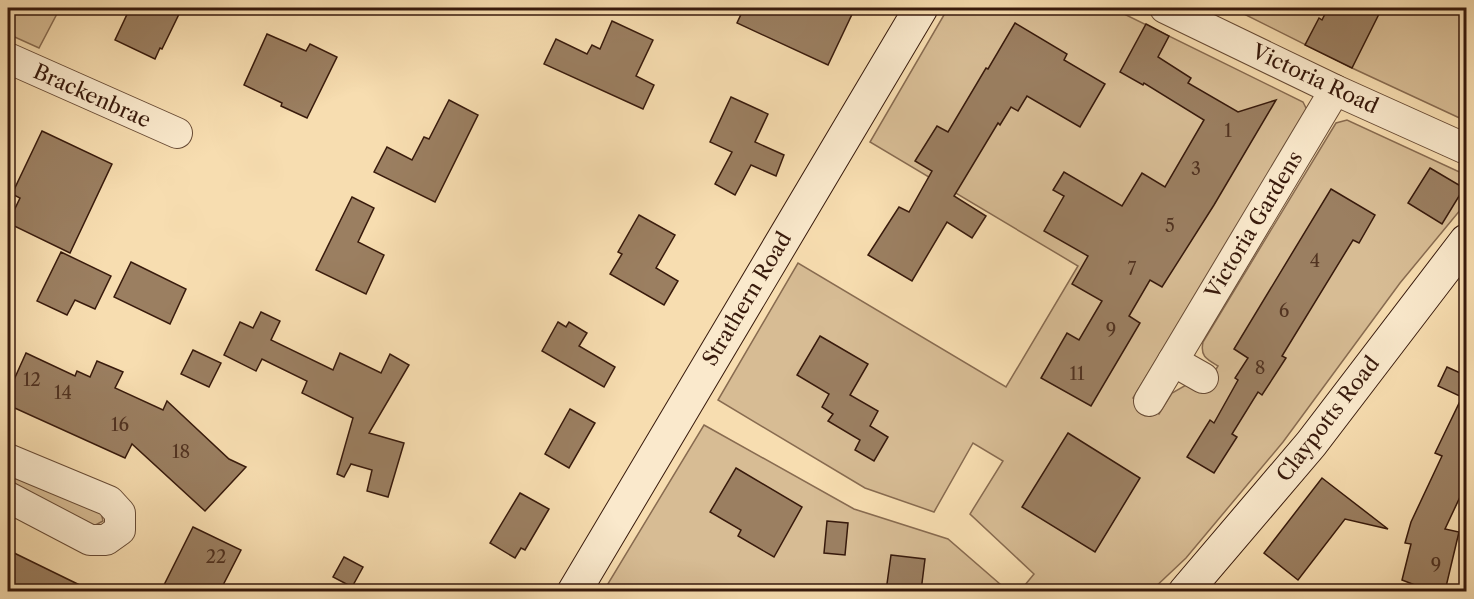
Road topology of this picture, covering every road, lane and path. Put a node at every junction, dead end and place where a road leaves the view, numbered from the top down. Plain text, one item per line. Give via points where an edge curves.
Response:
1 (921, 8) edge
2 (1165, 8) edge
3 (8, 58) edge
4 (1335, 90) junction
5 (177, 133) dead end
6 (1467, 149) edge
7 (1467, 242) edge
8 (1173, 360) junction
9 (1203, 378) dead end
10 (1149, 401) dead end
11 (8, 459) edge
12 (8, 497) edge
13 (574, 591) edge
14 (1185, 591) edge

1 - 13 street, Strathern Road
2 - 4 street, Victoria Road
3 - 5 street, Brackenbrae
4 - 6 street, Victoria Road
4 - 8 street, Victoria Gardens
7 - 14 street, Claypotts Road via 1311,444
8 - 9 street
8 - 10 street, Victoria Gardens
11 - 12 street via 109,501 120,513 120,530 106,540 90,540

